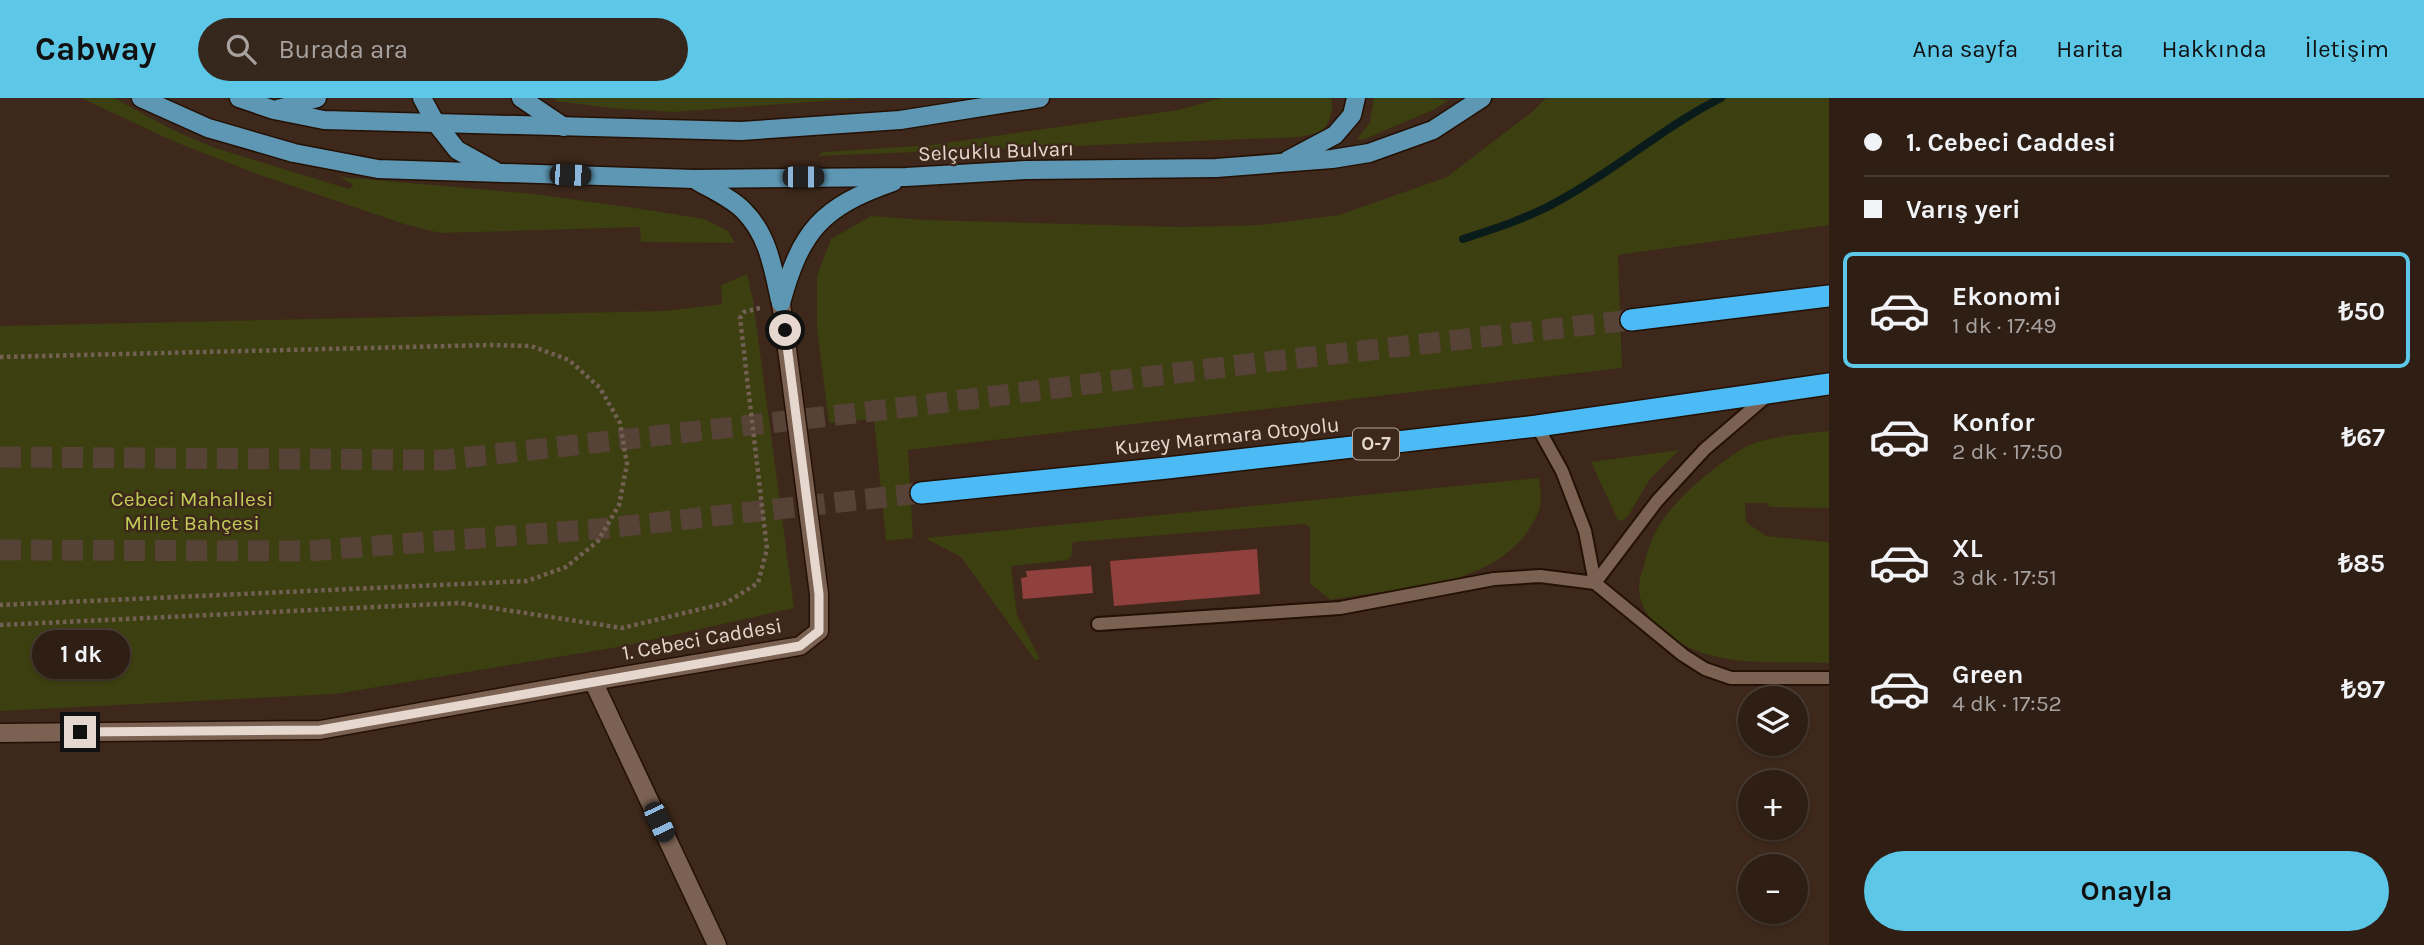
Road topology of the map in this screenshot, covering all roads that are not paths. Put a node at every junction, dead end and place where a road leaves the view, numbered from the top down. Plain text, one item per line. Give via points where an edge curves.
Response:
1 (141, 98) edge
2 (239, 98) edge
3 (317, 98) edge
4 (422, 98) edge
5 (521, 98) edge
6 (1040, 98) edge
7 (1356, 98) edge
8 (1482, 98) edge
9 (274, 110) junction
10 (435, 122) junction
11 (564, 127) junction
12 (1282, 164) junction
13 (498, 172) junction
14 (906, 177) junction
15 (694, 179) junction
16 (1829, 296) edge
17 (781, 303) junction
18 (1631, 320) tunnel mouth
19 (1829, 384) edge
20 (1771, 392) junction
21 (1537, 426) junction
22 (921, 493) tunnel mouth
23 (1595, 583) junction
24 (1098, 624) dead end
25 (1829, 678) edge
26 (593, 681) junction
27 (0, 733) edge
28 (718, 945) edge

1 - 13 main road, Selçuklu Bulvarı via 208,128 294,153 378,169
2 - 9 main road, Selçuklu Bulvarı
3 - 9 main road
4 - 10 main road
5 - 11 main road
6 - 11 main road, Selçuklu Bulvarı via 900,120 741,131
7 - 12 main road via 1352,114 1335,135
8 - 12 main road, Selçuklu Bulvarı via 1433,130 1369,153
9 - 10 main road, Selçuklu Bulvarı via 324,120
10 - 11 main road, Selçuklu Bulvarı
10 - 13 main road via 457,150
12 - 14 main road, Selçuklu Bulvarı
13 - 15 main road, Selçuklu Bulvarı
14 - 15 main road, Selçuklu Bulvarı
14 - 17 main road via 866,191 830,211 791,267
15 - 17 main road via 744,209 772,260
16 - 18 highway
17 - 26 street, 1. Cebeci Caddesi via 819,594 819,631 800,646
19 - 20 highway, Kuzey Marmara Otoyolu / O-7
20 - 21 highway, Kuzey Marmara Otoyolu / O-7
20 - 23 lane via 1705,449 1657,501
21 - 22 highway, Kuzey Marmara Otoyolu / O-7
21 - 23 lane via 1572,495
23 - 24 lane via 1540,576 1494,579 1340,608
23 - 25 lane via 1705,669 1731,678
26 - 27 street via 320,730
26 - 28 street

